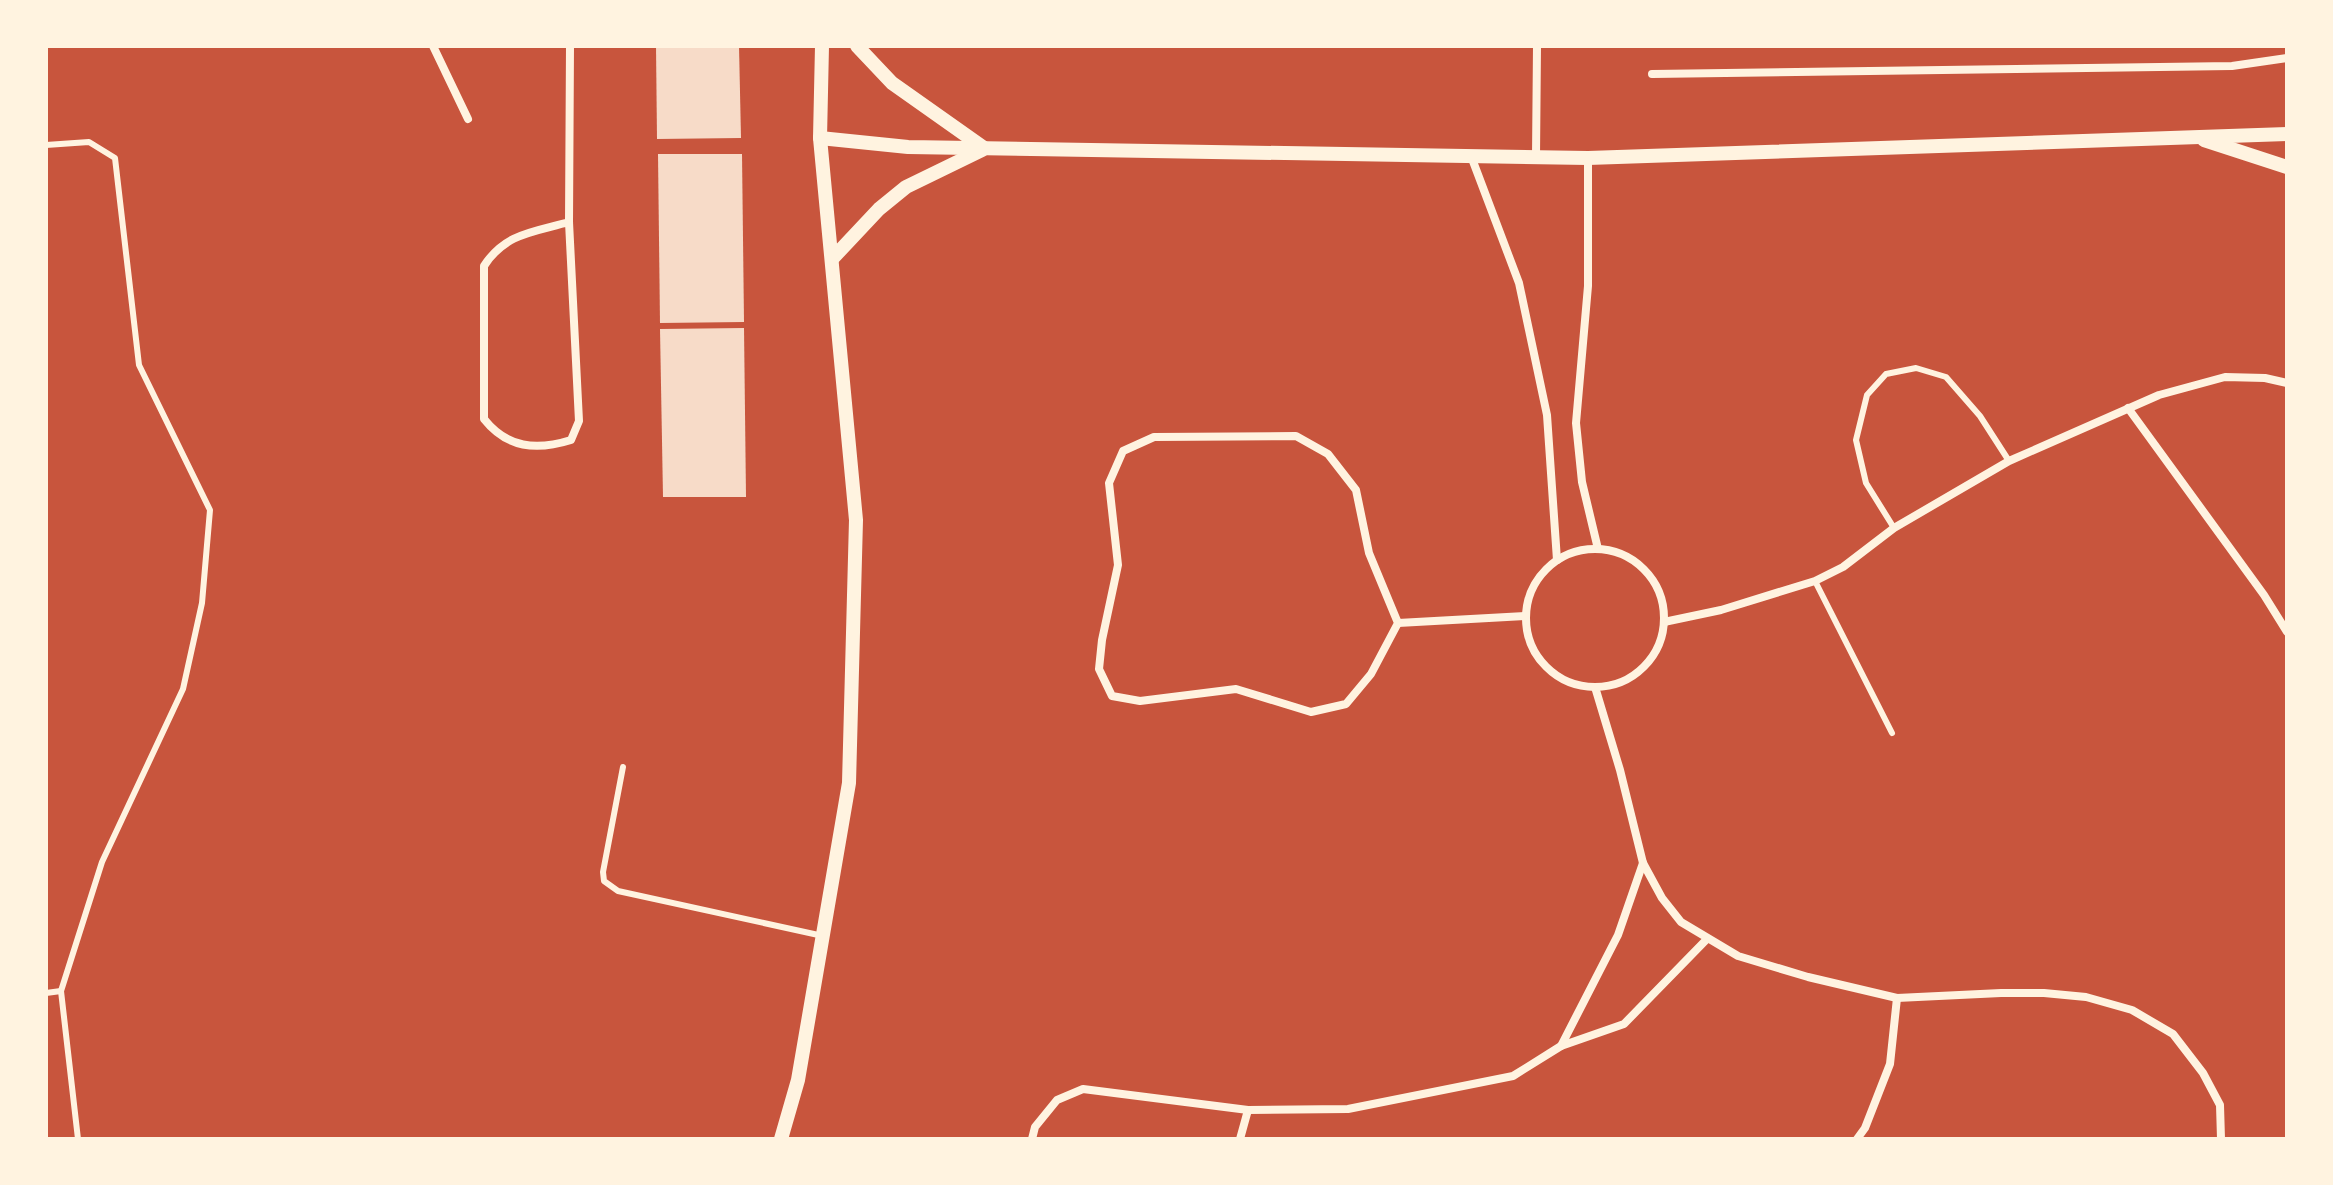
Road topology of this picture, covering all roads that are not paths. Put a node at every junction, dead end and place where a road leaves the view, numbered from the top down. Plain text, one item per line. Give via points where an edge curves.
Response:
1 (433, 46) edge
2 (570, 46) edge
3 (822, 46) edge
4 (857, 46) edge
5 (1537, 46) edge
6 (2287, 58) edge
7 (1652, 74) dead end
8 (468, 119) dead end
9 (2287, 120) edge
10 (2280, 134) edge
11 (2193, 137) junction
12 (820, 138) junction
13 (46, 145) edge
14 (984, 148) junction
15 (1471, 156) junction
16 (1536, 156) junction
17 (1588, 158) junction
18 (2287, 167) edge
19 (569, 222) junction
20 (832, 259) junction
21 (2287, 383) edge
22 (2128, 408) junction
23 (2009, 461) junction
24 (1894, 528) junction
25 (1598, 549) junction
26 (1557, 560) junction
27 (1815, 581) junction
28 (1525, 616) junction
29 (1664, 622) junction
30 (1398, 623) junction
31 (2287, 632) edge
32 (1595, 687) junction
33 (1892, 733) dead end
34 (623, 767) dead end
35 (1643, 863) junction
36 (823, 936) junction
37 (1707, 939) junction
38 (61, 991) junction
39 (46, 993) edge
40 (1897, 998) junction
41 (1561, 1046) junction
42 (1248, 1110) junction
43 (78, 1139) edge
44 (781, 1139) edge
45 (1032, 1139) edge
46 (1240, 1139) edge
47 (1857, 1139) edge
48 (2221, 1139) edge

1 - 8 street
2 - 19 street
3 - 12 street
4 - 14 street via 892,83
5 - 16 street
6 - 7 street via 2232,66
9 - 10 street
10 - 11 street
11 - 17 street
11 - 18 street
12 - 14 street
12 - 20 street
13 - 38 lane via 89,142 115,158 139,365 210,510 202,603 183,689 102,862
14 - 15 street
14 - 20 street via 906,187
15 - 16 street
15 - 26 street via 1519,283 1547,415
16 - 17 street
17 - 25 street via 1588,286 1576,423 1582,482
19 - 19 street via 507,241 484,266 484,419 511,443 551,446 571,440 579,421
20 - 36 street via 856,520 849,783
21 - 22 street via 2225,377
22 - 23 street
22 - 31 street
23 - 24 street
23 - 24 lane via 1946,377 1916,368 1886,374 1867,395 1856,440 1866,483
24 - 27 street
25 - 26 street
25 - 29 street via 1638,564 1653,580
26 - 28 street via 1540,575
27 - 29 street
27 - 33 lane
28 - 30 street
28 - 32 street via 1528,637 1553,673 1573,684
29 - 32 street via 1650,660 1616,684
30 - 30 street via 1371,674 1346,704 1311,712 1236,689 1140,701 1112,696 1099,669 1118,565 1109,483 1123,451 1154,437 1296,436 1328,454 1356,490 1369,553
32 - 35 street
34 - 36 lane via 604,881 618,891
35 - 37 street via 1681,922
35 - 41 street via 1618,935
36 - 44 street via 798,1080
37 - 40 street via 1738,956
37 - 41 street via 1624,1024
38 - 39 lane
38 - 43 lane
40 - 47 street via 1890,1064
40 - 48 street via 2044,993 2086,997 2132,1010 2173,1034 2203,1073 2220,1105
41 - 42 street via 1513,1076 1348,1109
42 - 45 street via 1083,1089 1057,1100
42 - 46 street

